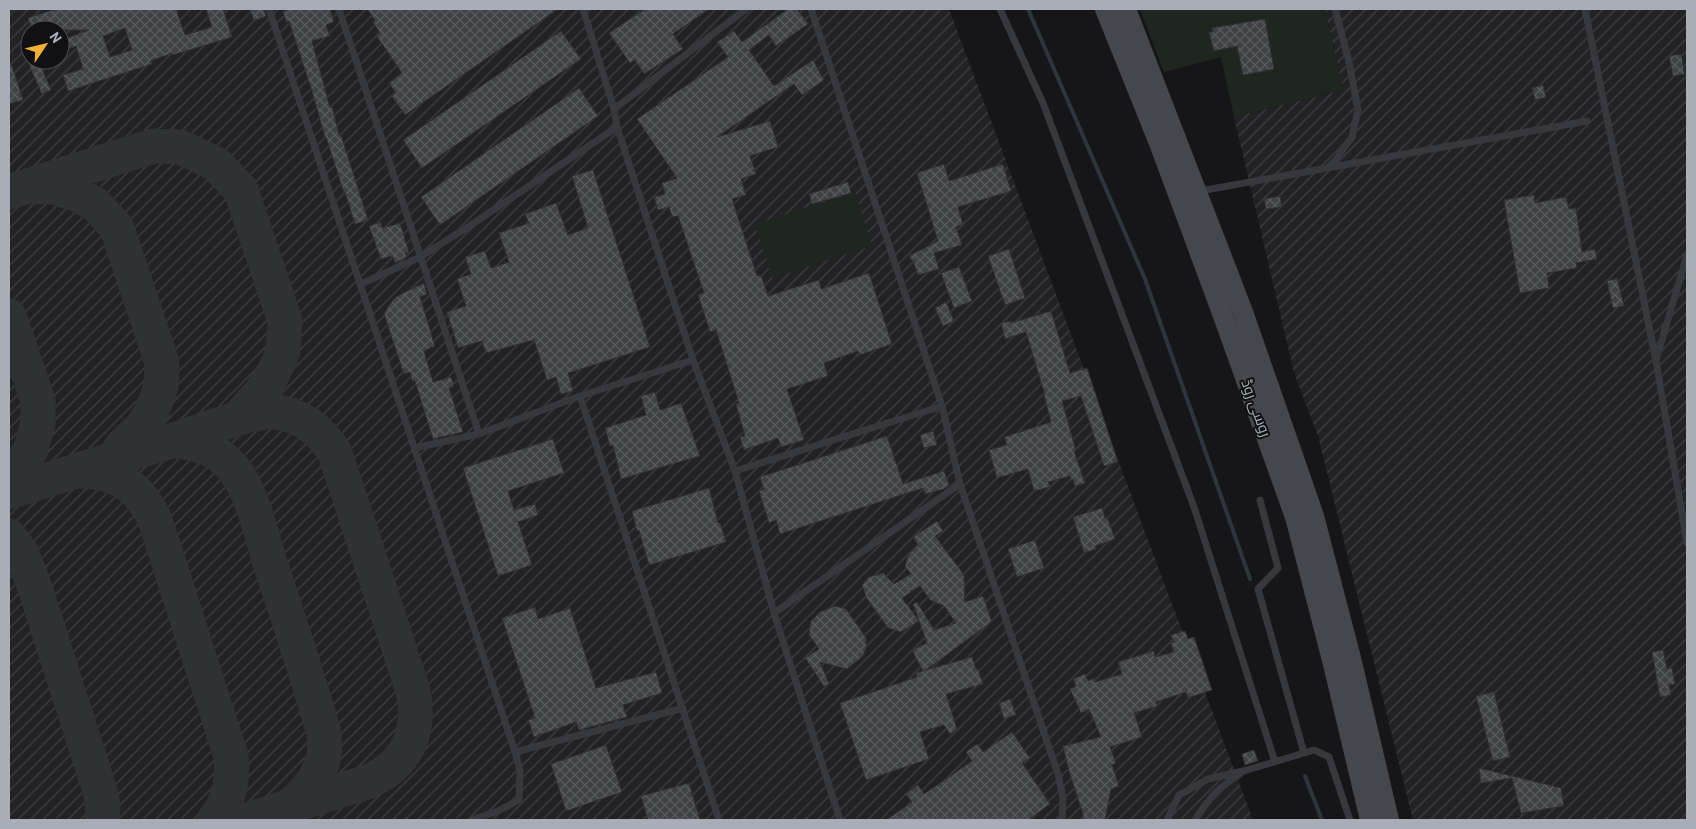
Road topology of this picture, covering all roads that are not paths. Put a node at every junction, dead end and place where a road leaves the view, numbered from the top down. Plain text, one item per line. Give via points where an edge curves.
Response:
1 (269, 9) edge
2 (339, 9) edge
3 (584, 9) edge
4 (746, 9) edge
5 (811, 9) edge
6 (1000, 9) edge
7 (1105, 9) edge
8 (1126, 9) edge
9 (1335, 9) edge
10 (1585, 9) edge
11 (614, 109) junction
12 (1587, 120) dead end
13 (617, 127) junction
14 (1326, 168) junction
15 (1197, 192) junction
16 (1687, 255) edge
17 (420, 256) junction
18 (361, 284) junction
19 (692, 360) junction
20 (1656, 361) junction
21 (580, 396) junction
22 (942, 406) junction
23 (478, 434) junction
24 (415, 448) junction
25 (735, 471) junction
26 (960, 484) junction
27 (1260, 500) dead end
28 (1687, 543) edge
29 (774, 614) junction
30 (683, 708) junction
31 (515, 752) junction
32 (1304, 753) junction
33 (1275, 762) junction
34 (1247, 770) junction
35 (472, 820) edge
36 (719, 820) edge
37 (840, 820) edge
38 (1062, 820) edge
39 (1167, 820) edge
40 (1195, 820) edge
41 (1350, 820) edge
42 (1370, 820) edge
43 (1389, 820) edge

1 - 18 lane
2 - 17 lane
3 - 11 lane
4 - 11 lane
5 - 22 lane
6 - 33 lane via 1043,104 1194,506
7 - 42 main road, روسی روڈ via 1159,143 1295,517
8 - 15 main road, روسی روڈ
9 - 14 lane via 1358,110 1352,137
10 - 20 lane
11 - 13 lane
12 - 14 lane
13 - 17 lane
13 - 19 lane
14 - 15 lane
15 - 43 main road, روسی روڈ via 1242,309 1314,516
16 - 20 lane
17 - 18 lane
17 - 23 lane
18 - 24 lane
19 - 21 lane
19 - 25 lane
20 - 28 lane
21 - 23 lane
21 - 30 lane
22 - 25 lane
22 - 26 lane
23 - 24 lane
24 - 31 lane
25 - 29 lane
26 - 29 lane
26 - 38 lane via 1058,774 1063,799
27 - 32 lane via 1278,568 1258,589
29 - 37 lane
30 - 31 lane
30 - 36 lane
31 - 35 lane via 520,771 519,800
32 - 33 lane
32 - 41 lane via 1314,750 1329,758
33 - 34 lane
34 - 39 lane via 1208,779 1179,795
34 - 40 lane via 1209,798

